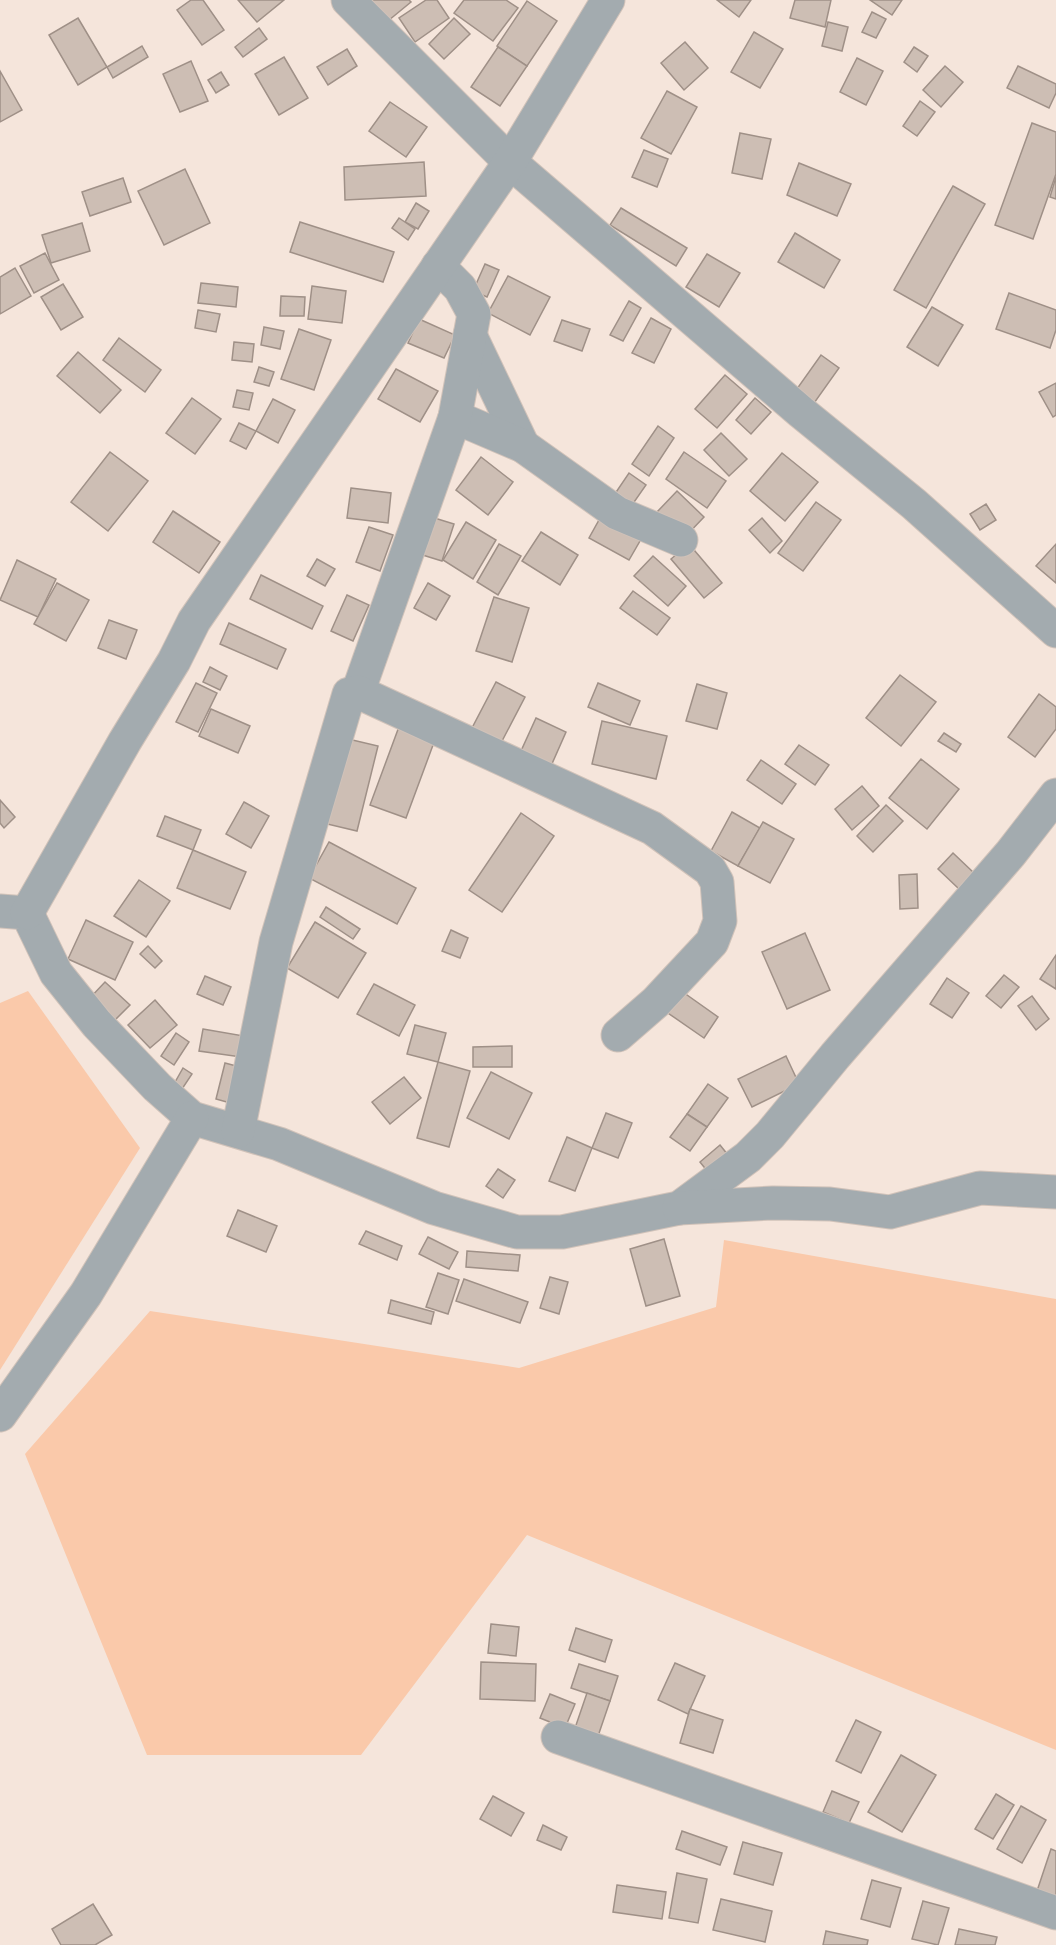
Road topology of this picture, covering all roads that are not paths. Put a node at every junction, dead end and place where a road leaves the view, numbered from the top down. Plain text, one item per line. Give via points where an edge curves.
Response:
1 (348, 0) edge
2 (608, 0) edge
3 (510, 162) junction
4 (438, 266) junction
5 (470, 335) junction
6 (455, 417) junction
7 (523, 446) junction
8 (681, 540) dead end
9 (1056, 632) edge
10 (358, 692) junction
11 (1056, 795) edge
12 (13, 912) edge
13 (618, 1035) dead end
14 (192, 1118) junction
15 (238, 1131) junction
16 (1056, 1192) edge
17 (679, 1208) junction
18 (0, 1415) edge
19 (558, 1737) dead end
20 (1056, 1913) edge

1 - 3 street
2 - 3 street
3 - 4 street
3 - 9 street via 914,504
4 - 5 street via 469,300 474,314
4 - 12 street via 194,621 174,661
5 - 6 street
5 - 7 street
6 - 7 street
6 - 10 street
7 - 8 street via 617,513
10 - 13 street via 652,828 710,870 717,882 720,921 712,942 656,1002
10 - 15 street via 347,697 276,942
11 - 17 street via 770,1136
12 - 14 street via 77,998 157,1087
14 - 15 street
14 - 18 street via 86,1294
15 - 17 street via 434,1208 517,1232 562,1232
16 - 17 street via 980,1188 890,1212 830,1204
19 - 20 street

